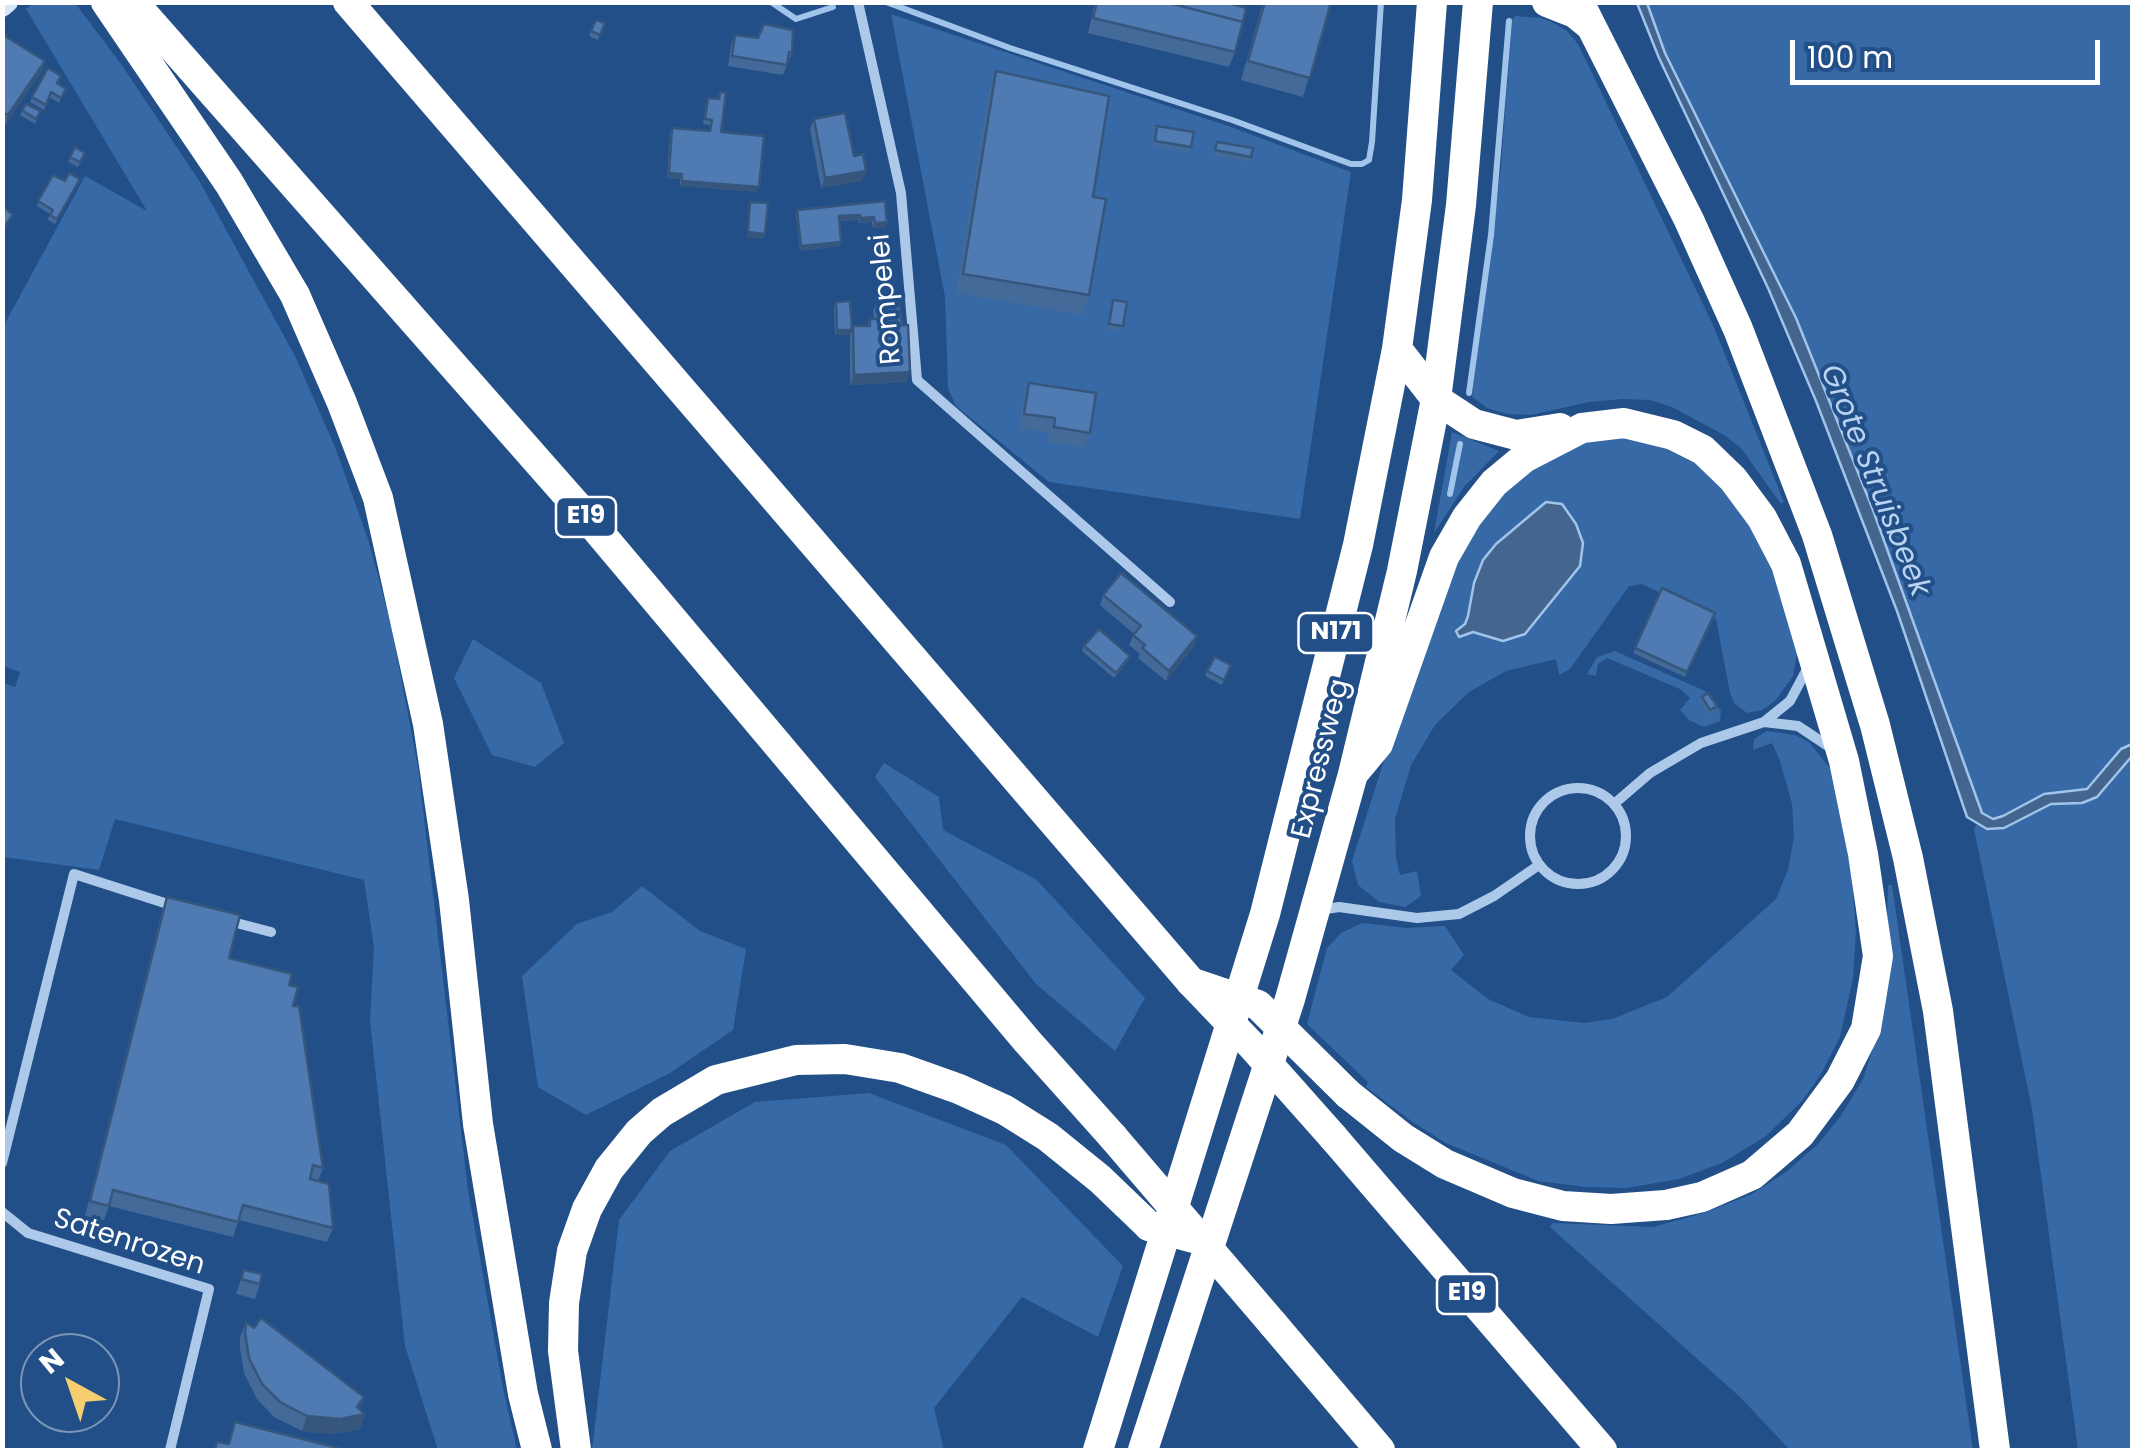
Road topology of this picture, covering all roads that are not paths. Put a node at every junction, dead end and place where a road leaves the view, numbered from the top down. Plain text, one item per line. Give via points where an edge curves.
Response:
1 (106, 2) edge
2 (133, 2) edge
3 (348, 2) edge
4 (858, 2) edge
5 (1547, 2) edge
6 (1480, 3) edge
7 (1432, 8) edge
8 (1586, 15) edge
9 (1397, 349) junction
10 (1436, 400) junction
11 (1582, 428) junction
12 (1170, 602) dead end
13 (1812, 646) junction
14 (1764, 722) junction
15 (1844, 760) junction
16 (1353, 774) junction
17 (1614, 804) junction
18 (1539, 865) junction
19 (183, 908) edge
20 (1315, 911) junction
21 (1265, 914) junction
22 (218, 918) edge
23 (271, 932) dead end
24 (1191, 982) junction
25 (2, 1164) edge
26 (2, 1212) edge
27 (1201, 1240) junction
28 (170, 1450) edge
29 (537, 1450) edge
30 (576, 1450) edge
31 (1098, 1450) edge
32 (1143, 1450) edge
33 (1380, 1450) edge
34 (1602, 1450) edge
35 (1994, 1450) edge

1 - 29 highway via 229,183 295,295 378,498 428,724 484,1162
2 - 27 highway, E19, bridge via 577,506
3 - 24 highway, E19
4 - 12 street, Rompelei via 901,193 917,380
5 - 8 highway
6 - 7 highway
6 - 10 highway, Expressweg / N171
7 - 9 highway, Expressweg / N171
8 - 35 highway via 1738,330 1817,535 1875,725 1938,1011
9 - 10 highway
9 - 21 highway, Expressweg / N171 via 1358,545
10 - 11 highway via 1491,431
10 - 16 highway, Expressweg / N171
11 - 13 highway via 1648,428 1688,441 1716,461 1780,550
11 - 16 highway via 1514,466 1466,517 1440,567 1378,744
13 - 14 street via 1798,690
13 - 15 highway
14 - 15 street via 1798,726
14 - 17 street via 1701,743
15 - 24 highway, bridge via 1878,956 1866,1029 1840,1080 1800,1134 1752,1175 1702,1197 1612,1209 1563,1206 1445,1164 1348,1094 1258,1005
16 - 20 highway, Expressweg / N171
17 - 18 street via 1578,788 1547,799 1533,818 1530,839
17 - 18 street via 1625,844 1610,873 1567,884
18 - 20 street via 1459,914
19 - 25 street via 74,874
20 - 21 highway
20 - 32 highway, Expressweg / N171
21 - 31 highway, Expressweg / N171
22 - 23 street
24 - 34 highway, E19, bridge
26 - 28 street, Satenrozen via 28,1233 209,1288
27 - 30 highway, bridge via 1148,1226 1048,1138 959,1089 900,1068 844,1060 747,1070 688,1094 639,1132 586,1210 564,1303
27 - 33 highway, E19, bridge

